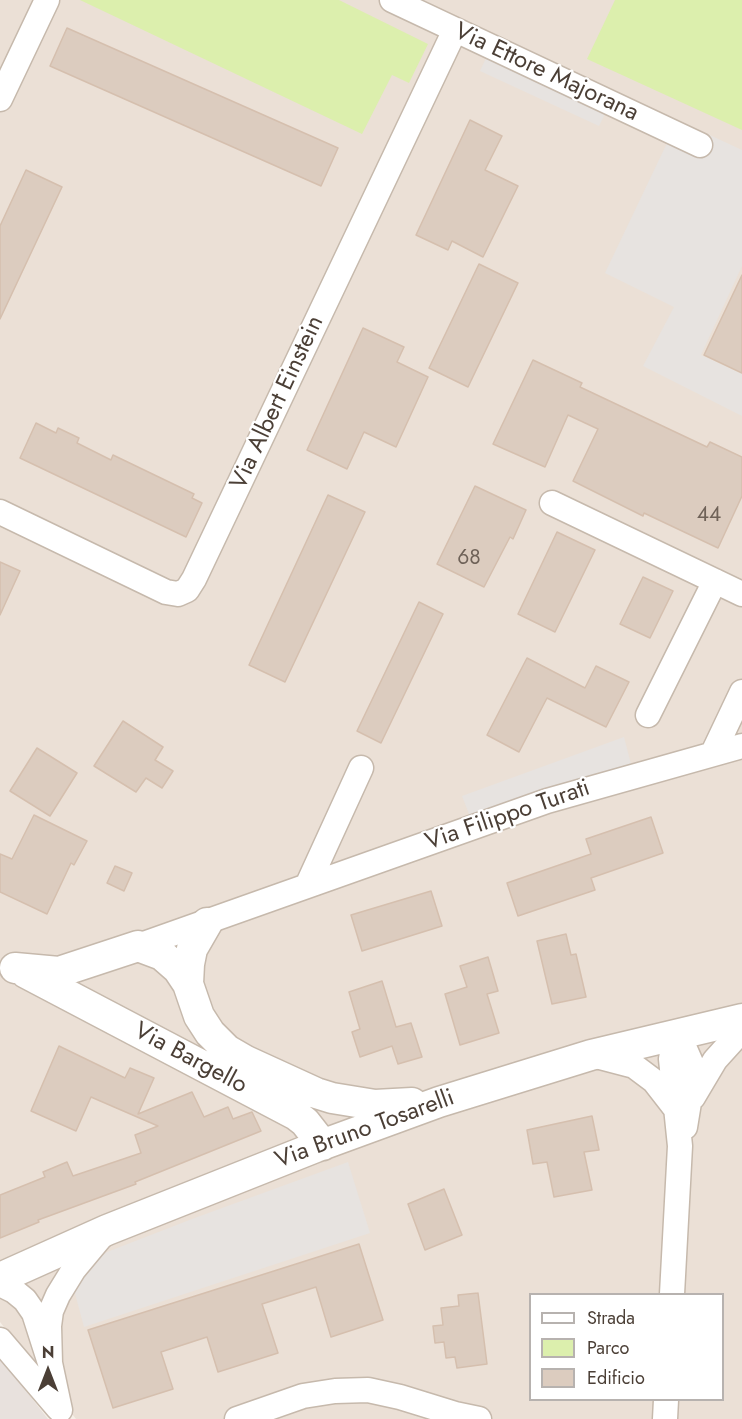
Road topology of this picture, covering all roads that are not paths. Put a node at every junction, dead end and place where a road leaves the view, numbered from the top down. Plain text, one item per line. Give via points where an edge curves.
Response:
1 (47, 0) edge
2 (392, 0) edge
3 (455, 30) junction
4 (0, 99) edge
5 (700, 145) dead end
6 (552, 503) dead end
7 (0, 512) edge
8 (715, 581) junction
9 (742, 594) edge
10 (742, 692) edge
11 (648, 715) dead end
12 (742, 746) edge
13 (712, 753) junction
14 (361, 768) dead end
15 (307, 886) junction
16 (207, 923) junction
17 (138, 946) junction
18 (8, 964) edge
19 (188, 984) junction
20 (742, 1019) edge
21 (742, 1030) edge
22 (675, 1035) junction
23 (591, 1055) junction
24 (316, 1093) junction
25 (439, 1102) junction
26 (683, 1105) junction
27 (323, 1144) junction
28 (107, 1230) junction
29 (0, 1278) edge
30 (0, 1284) edge
31 (672, 1293) edge
32 (0, 1340) edge
33 (50, 1363) junction
34 (666, 1401) edge
35 (63, 1415) edge
36 (237, 1419) edge
37 (479, 1419) edge
38 (665, 1419) edge

1 - 4 street
2 - 3 street, Via Ettore Majorana
3 - 5 street, Via Ettore Majorana
3 - 7 street, Via Albert Einstein via 187,590 178,594 166,592
6 - 8 street
8 - 9 street
8 - 11 street
10 - 13 street
12 - 13 street, Via Filippo Turati
13 - 15 street, Via Filippo Turati via 547,801
14 - 15 street
15 - 16 street, Via Filippo Turati
16 - 17 street, Via Filippo Turati
16 - 19 street, Via Bargello via 192,949
17 - 18 street, Via Filippo Turati via 58,972
17 - 19 street, Via Bargello via 162,955
18 - 27 street, Via Bargello via 296,1115
19 - 24 street, Via Bargello via 204,1024 227,1050
20 - 22 street, Via Bruno Tosarelli
21 - 26 street
22 - 23 street, Via Bruno Tosarelli
22 - 26 street via 671,1059
23 - 25 street, Via Bruno Tosarelli
23 - 26 street via 634,1066
24 - 25 street, Via Bargello via 375,1105
24 - 27 street via 326,1125
25 - 27 street, Via Bruno Tosarelli
26 - 31 street
27 - 28 street, Via Bruno Tosarelli
28 - 29 street, Via Bruno Tosarelli
28 - 33 street via 74,1269 51,1311
30 - 33 street via 25,1300 34,1313
32 - 35 street
33 - 35 street
34 - 38 street
36 - 37 street via 303,1396 368,1390

